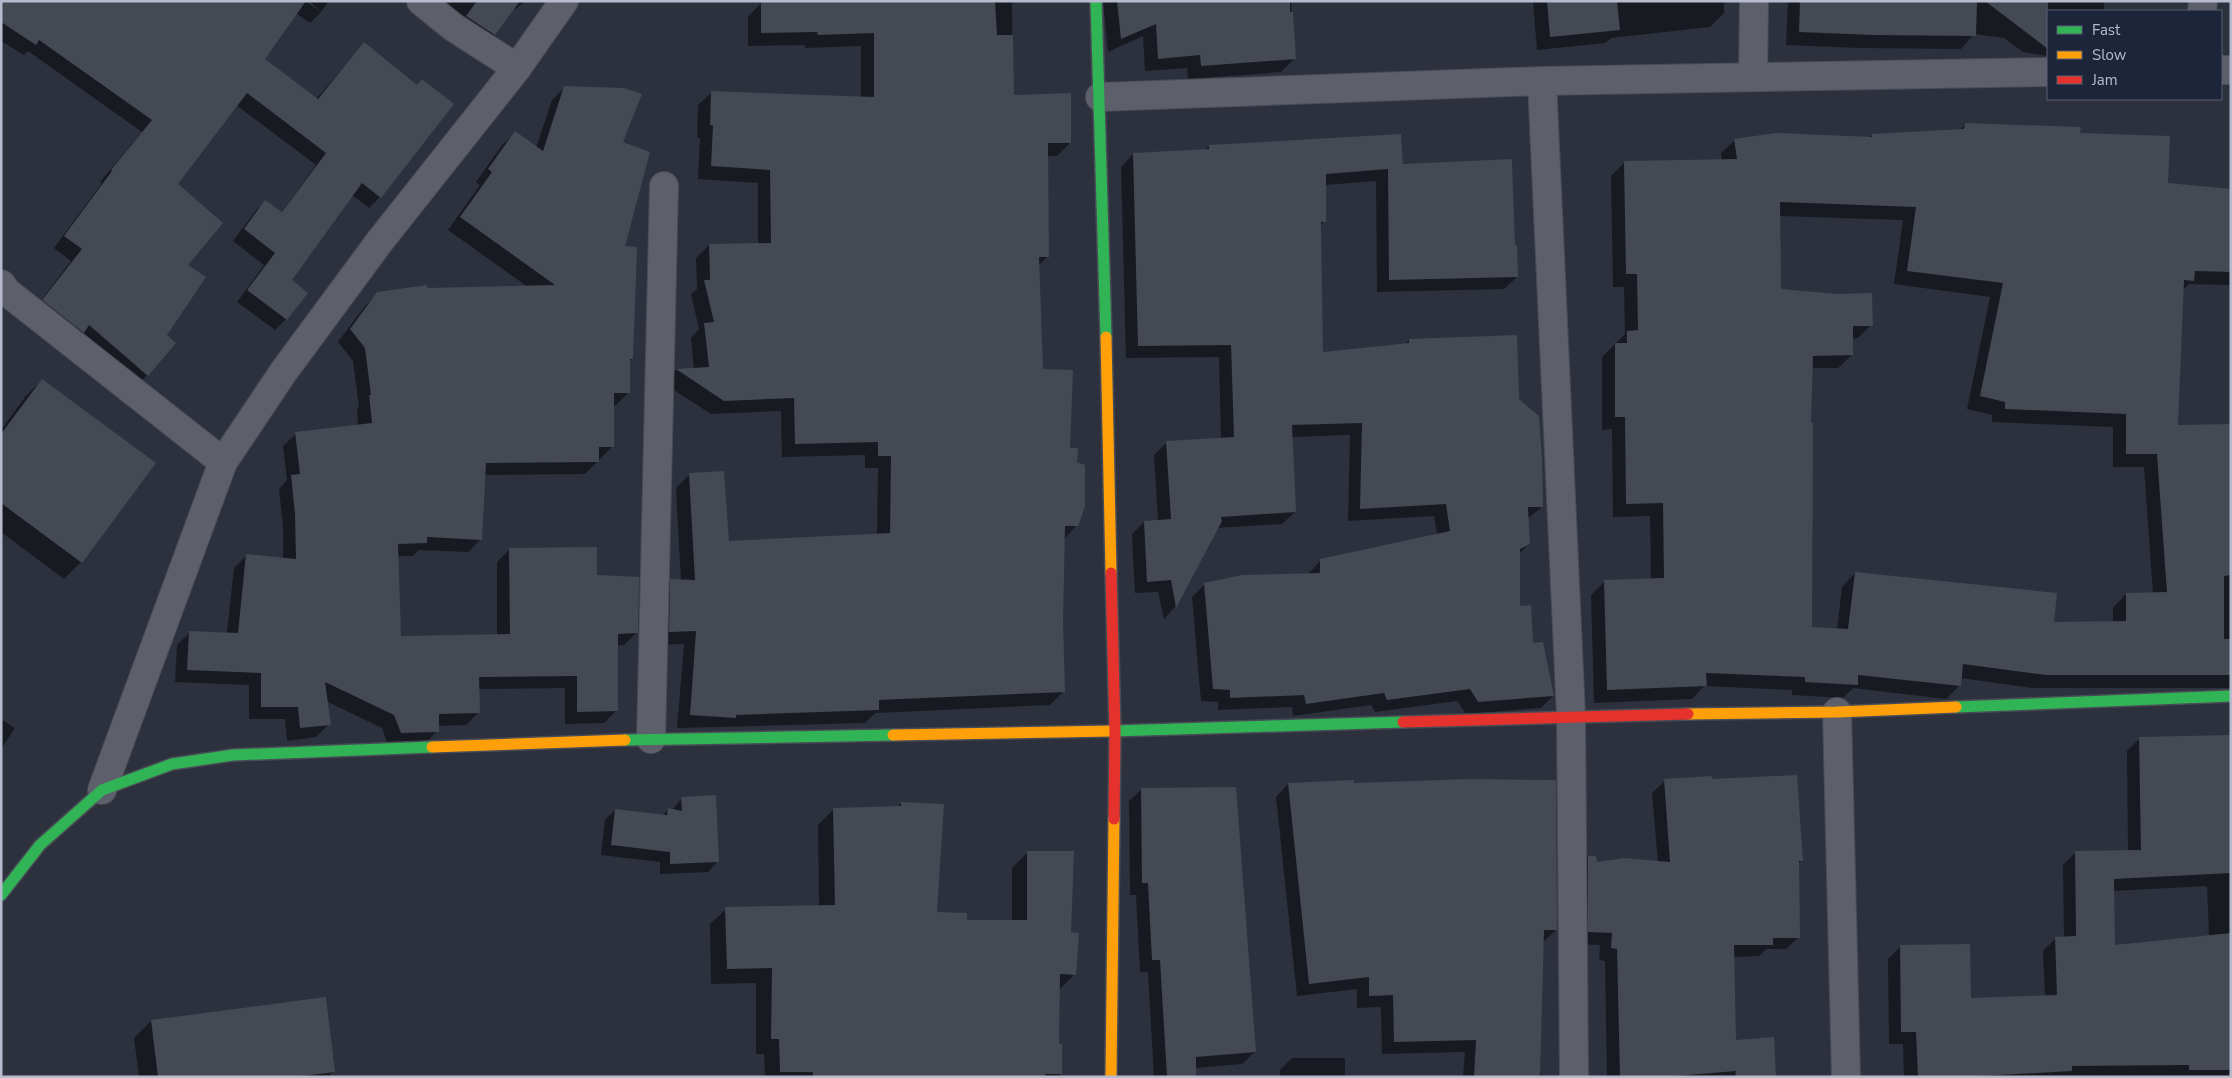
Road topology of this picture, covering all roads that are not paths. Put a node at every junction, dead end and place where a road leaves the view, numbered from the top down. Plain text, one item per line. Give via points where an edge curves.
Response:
1 (421, 1) edge
2 (564, 1) edge
3 (1096, 1) edge
4 (1754, 1) edge
5 (517, 68) junction
6 (2047, 72) edge
7 (1753, 76) junction
8 (1542, 81) junction
9 (1100, 97) junction
10 (664, 186) dead end
11 (1, 284) edge
12 (223, 462) junction
13 (2231, 696) edge
14 (1837, 712) junction
15 (1571, 716) junction
16 (1115, 731) junction
17 (651, 739) junction
18 (102, 790) junction
19 (1, 895) edge
20 (1111, 1077) edge
21 (1574, 1077) edge
22 (1846, 1077) edge

1 - 5 street via 453,27
2 - 5 street
3 - 9 street
4 - 7 street
5 - 12 street via 369,256 284,371
6 - 7 street
7 - 8 street
8 - 9 street
8 - 15 street
9 - 16 street
10 - 17 street
11 - 12 street
12 - 18 street
13 - 14 street
14 - 15 street
14 - 22 street
15 - 16 street
15 - 21 street
16 - 17 street
16 - 20 street
17 - 18 street via 232,755 172,764
18 - 19 street via 40,846

